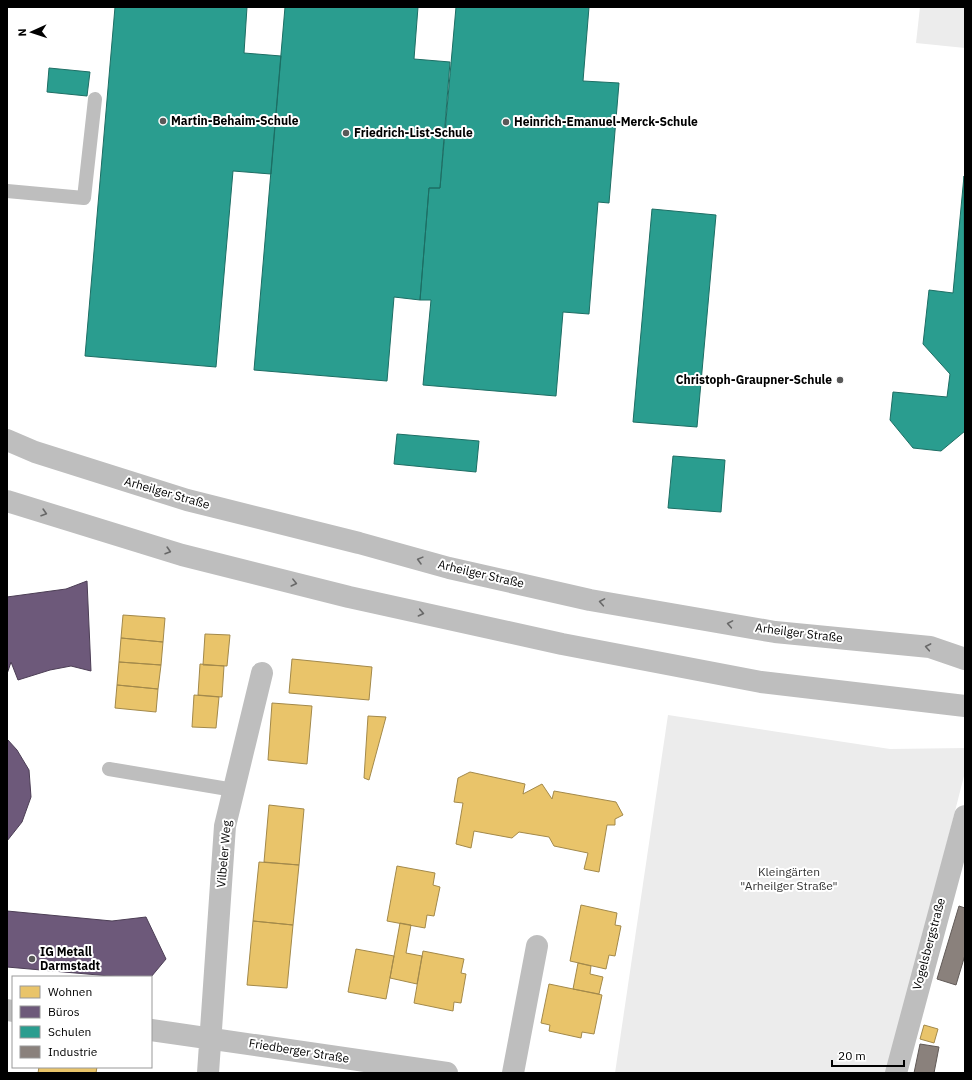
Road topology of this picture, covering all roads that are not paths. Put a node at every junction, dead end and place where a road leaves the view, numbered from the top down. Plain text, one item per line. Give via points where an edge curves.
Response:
1 (95, 99) dead end
2 (7, 191) edge
3 (7, 440) edge
4 (7, 501) edge
5 (965, 659) edge
6 (262, 673) dead end
7 (965, 706) edge
8 (109, 769) dead end
9 (234, 790) junction
10 (965, 816) edge
11 (537, 946) dead end
12 (152, 1030) edge
13 (210, 1038) junction
14 (208, 1073) edge
15 (446, 1073) edge
16 (513, 1073) edge
17 (896, 1073) edge

1 - 2 lane via 84,198
5 -> 3 street, Arheilger Straße via 930,647 775,632 590,600 464,571 187,500 35,452
4 -> 7 street via 195,558 349,597 554,642 761,682
6 - 9 street, Vilbeler Weg
8 - 9 lane
9 - 13 street, Vilbeler Weg via 225,826
10 - 17 street, Vogelsbergstraße
11 - 16 street
12 - 13 street, Friedberger Straße
13 - 14 street, Vilbeler Weg
13 - 15 street, Friedberger Straße

